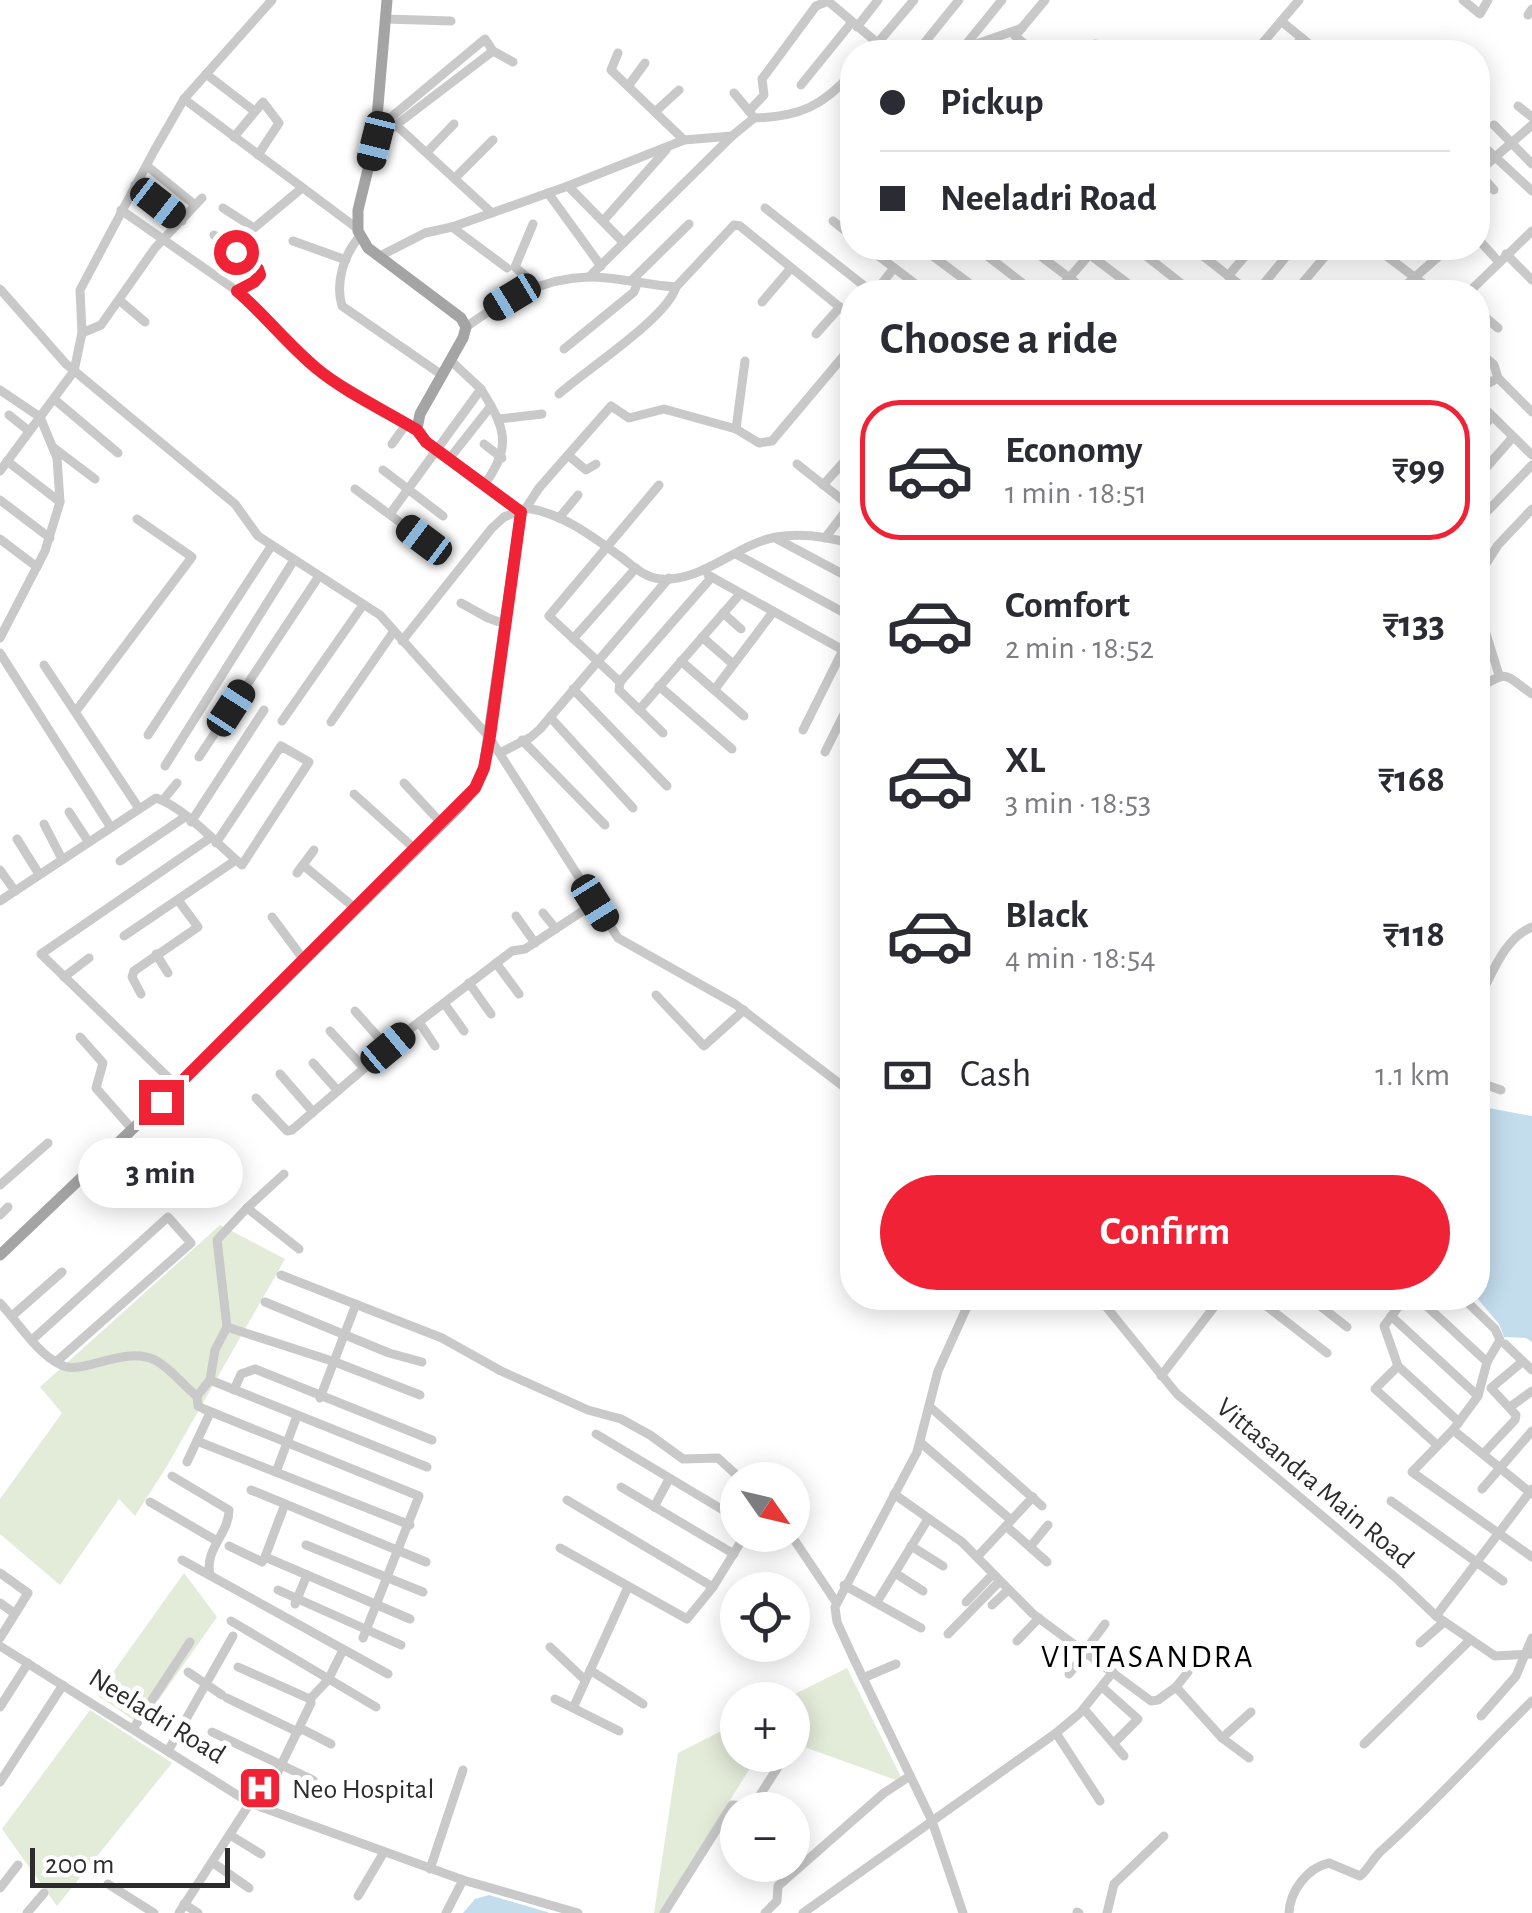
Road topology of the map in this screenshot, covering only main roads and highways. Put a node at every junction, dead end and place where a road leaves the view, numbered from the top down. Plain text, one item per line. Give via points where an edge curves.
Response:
1 (388, 0) edge
2 (0, 1255) edge

1 - 2 main road via 376,141 358,210 359,233 466,326 412,427 524,510 484,768 442,824

